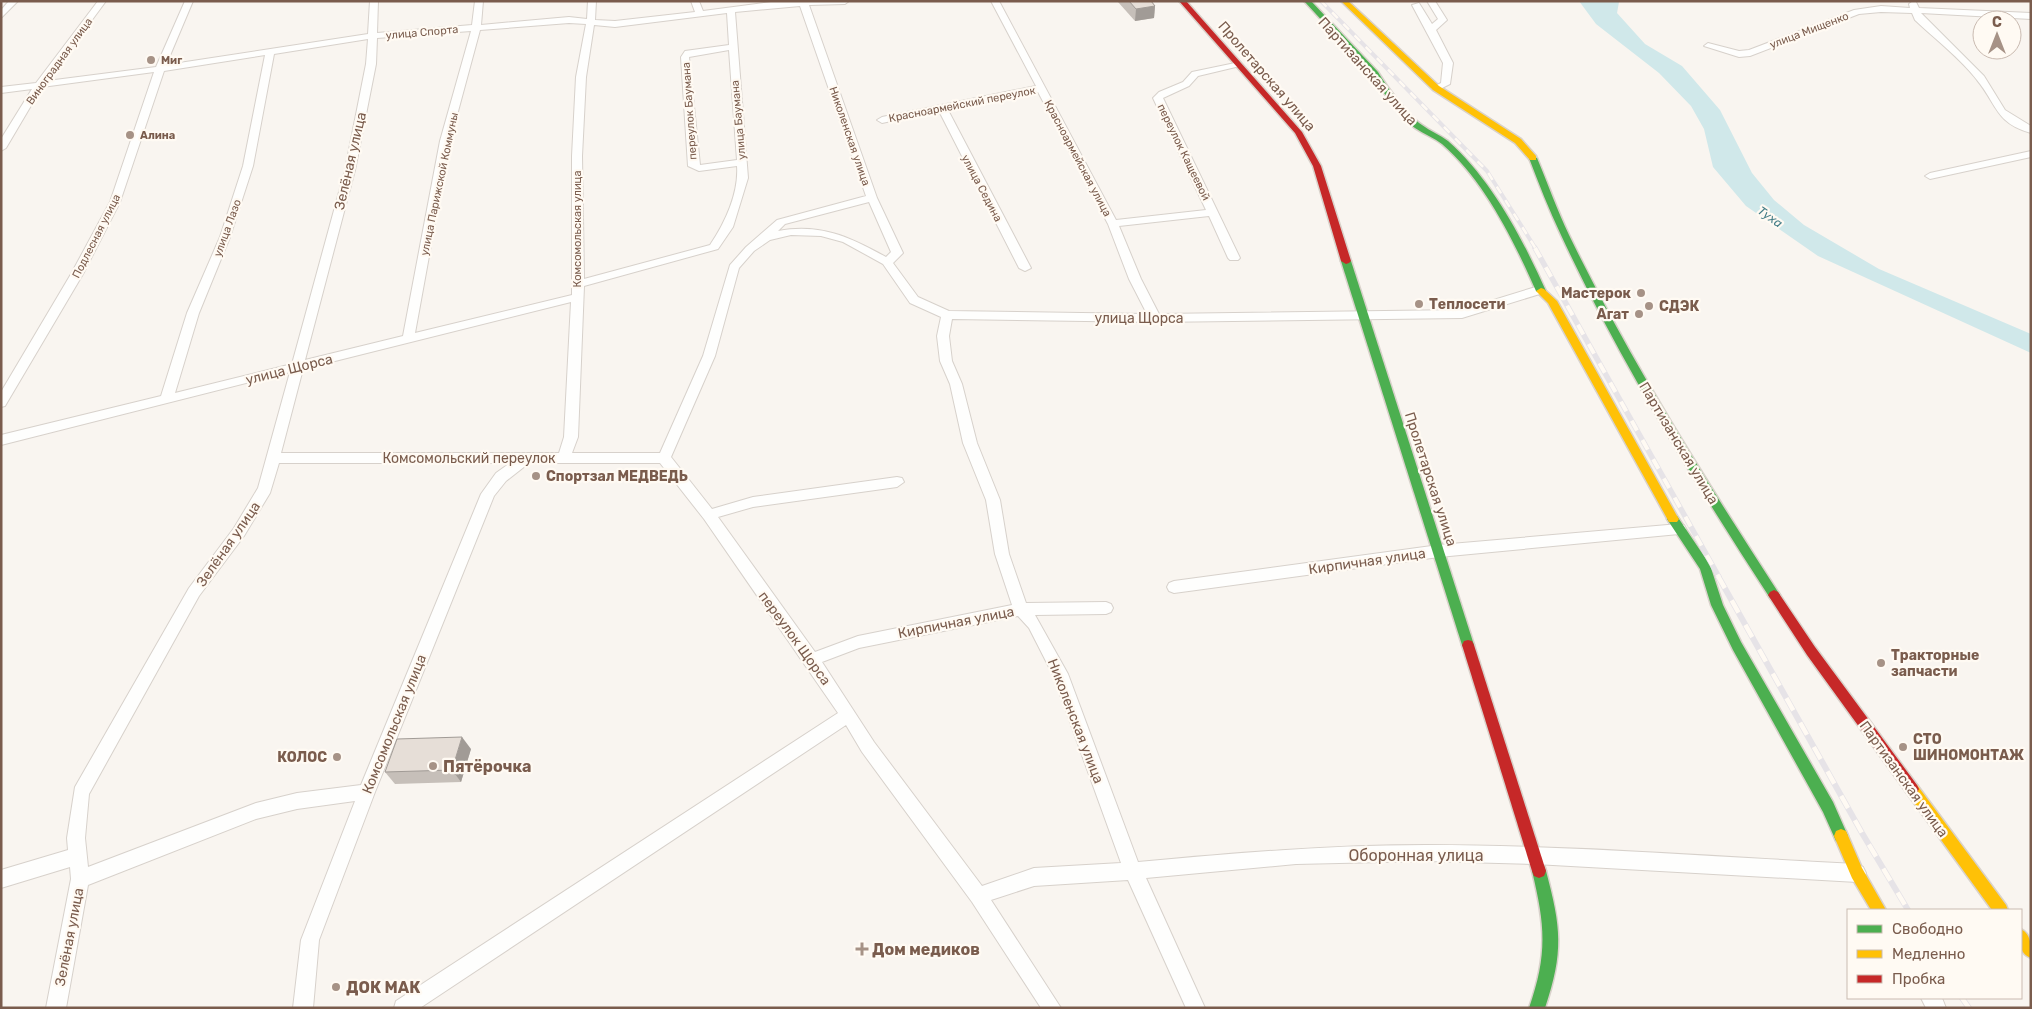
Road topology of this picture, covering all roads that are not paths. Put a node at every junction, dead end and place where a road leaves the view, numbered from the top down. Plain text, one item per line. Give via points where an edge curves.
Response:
1 (14, 1) edge
2 (102, 1) edge
3 (189, 1) edge
4 (374, 1) edge
5 (479, 1) edge
6 (592, 1) edge
7 (696, 1) edge
8 (845, 1) edge
9 (995, 1) edge
10 (1182, 1) edge
11 (1307, 1) edge
12 (1344, 1) edge
13 (1431, 1) edge
14 (790, 3) edge
15 (804, 4) junction
16 (1416, 5) dead end
17 (1913, 6) edge
18 (731, 11) junction
19 (700, 15) junction
20 (1, 16) edge
21 (2031, 16) edge
22 (589, 23) junction
23 (476, 26) junction
24 (1431, 29) junction
25 (372, 36) junction
26 (1708, 46) dead end
27 (732, 47) junction
28 (270, 52) junction
29 (1236, 64) junction
30 (160, 69) junction
31 (39, 85) junction
32 (1042, 88) junction
33 (1436, 88) junction
34 (1, 90) edge
35 (942, 108) junction
36 (882, 120) dead end
37 (2031, 130) edge
38 (1, 148) edge
39 (2031, 154) edge
40 (742, 162) junction
41 (1930, 176) dead end
42 (872, 198) junction
43 (1213, 212) junction
44 (1113, 224) junction
45 (728, 227) joint
46 (766, 237) junction
47 (1234, 258) dead end
48 (888, 262) junction
49 (1024, 268) dead end
50 (1539, 290) junction
51 (578, 291) junction
52 (947, 315) junction
53 (1363, 317) junction
54 (1154, 318) junction
55 (408, 339) junction
56 (299, 367) junction
57 (166, 400) junction
58 (1, 403) edge
59 (1, 440) edge
60 (274, 458) junction
61 (526, 458) junction
62 (564, 458) junction
63 (664, 458) junction
64 (897, 482) dead end
65 (709, 515) junction
66 (1679, 529) junction
67 (1439, 551) junction
68 (1174, 587) dead end
69 (1106, 608) dead end
70 (1021, 609) junction
71 (810, 660) junction
72 (848, 715) junction
73 (367, 792) junction
74 (78, 856) junction
75 (1536, 856) junction
76 (1132, 872) junction
77 (1857, 873) junction
78 (1, 879) edge
79 (80, 879) junction
80 (978, 896) junction
81 (1878, 909) edge
82 (2000, 909) edge
83 (2022, 938) edge
84 (2031, 950) edge
85 (56, 1008) edge
86 (303, 1008) edge
87 (402, 1008) edge
88 (1052, 1008) edge
89 (1196, 1008) edge
90 (1537, 1008) edge

1 - 20 street
2 - 31 street, Виноградная улица
3 - 30 street, Подлесная улица
4 - 25 street, Зелёная улица
5 - 23 street, улица Парижской Коммуны
6 - 22 street, Комсомольская улица
7 - 19 street
8 - 15 street, улица Спорта
9 - 32 street, Красноармейская улица
10 - 29 street, Пролетарская улица
11 - 50 street, Партизанская улица via 1375,74 1382,87 1413,122 1444,142 1478,178 1522,248
12 - 33 street, Партизанская улица
13 - 24 street via 1443,20
14 - 15 street, улица Спорта
14 - 18 street, улица Спорта
15 - 42 street, Николенская улица
16 - 24 street
17 - 21 street, улица Мищенко
17 - 26 street, улица Мищенко via 1857,12 1750,53 1738,54
17 - 37 street via 1918,18 1981,78 2001,112
18 - 19 street, улица Спорта
18 - 27 street, улица Баумана
19 - 22 street, улица Спорта via 615,24
22 - 23 street, улица Спорта via 569,20
22 - 51 street, Комсомольская улица via 581,77 577,156
23 - 25 street, улица Спорта
23 - 55 street, улица Парижской Коммуны via 446,141
24 - 33 street via 1448,63 1445,84
25 - 28 street, улица Спорта
25 - 56 street, Зелёная улица via 372,64 350,170
27 - 40 street, улица Баумана
27 - 40 street, переулок Баумана via 688,53 685,57 693,166
28 - 30 street, улица Спорта
28 - 57 street, улица Лазо via 248,166 225,237 193,313
29 - 43 street, переулок Кащеевой via 1195,74 1186,84 1158,98
29 - 53 street, Пролетарская улица via 1308,147 1317,166
30 - 31 street, улица Спорта
30 - 58 street, Подлесная улица via 115,202
31 - 34 street, улица Спорта
31 - 38 street, Виноградная улица
32 - 35 street, Красноармейский переулок
32 - 44 street, Красноармейская улица
33 - 82 street, Партизанская улица via 1518,141 1533,158 1565,235 1631,362 1731,530 1811,651
35 - 36 street, Красноармейский переулок
35 - 49 street, улица Седина
39 - 41 street
40 - 45 street, улица Баумана via 742,178
42 - 46 street, улица Щорса via 781,222
42 - 48 street, Николенская улица via 897,253
43 - 44 street
43 - 47 street, переулок Кащеевой
44 - 54 street, Красноармейская улица
45 - 51 street, улица Щорса via 714,246
46 - 48 street, улица Щорса via 791,232 821,233 847,240
46 - 63 street, улица Щорса via 734,266 709,356
48 - 52 street, улица Щорса via 914,300
50 - 53 street, улица Щорса via 1462,314
50 - 66 street, Партизанская улица via 1552,300
51 - 55 street, улица Щорса
51 - 62 street, Комсомольская улица via 571,437
52 - 54 street, улица Щорса
52 - 70 street, Николенская улица via 943,336 946,361 956,384 970,443 993,500 1002,554
53 - 54 street, улица Щорса
53 - 67 street, Пролетарская улица
55 - 56 street, улица Щорса
56 - 57 street, улица Щорса
56 - 60 street, Зелёная улица
57 - 59 street, улица Щорса
60 - 61 street, Комсомольский переулок
60 - 74 street, Зелёная улица via 265,489 240,532 194,592 81,793 76,838
61 - 62 street, Комсомольский переулок
61 - 73 street, Комсомольская улица via 501,478 488,494
62 - 63 street, Комсомольский переулок
63 - 65 street, переулок Щорса
64 - 65 street via 754,502
65 - 71 street, переулок Щорса
66 - 67 street, Кирпичная улица
66 - 77 street, Партизанская улица via 1706,568 1717,605 1737,646 1828,807
67 - 68 street, Кирпичная улица
67 - 75 street, Пролетарская улица
69 - 70 street, Кирпичная улица
70 - 71 street, Кирпичная улица via 858,642
70 - 76 street, Николенская улица via 1034,624 1060,674
71 - 72 street, переулок Щорса
72 - 80 street, переулок Щорса
72 - 87 street
73 - 79 street via 297,801 256,811
73 - 86 street, Комсомольская улица via 310,940
74 - 78 street
74 - 79 street, Зелёная улица
75 - 76 street, Оборонная улица via 1426,852 1296,856
75 - 77 street, Оборонная улица
75 - 90 street, Пролетарская улица via 1551,935 1550,973
76 - 80 street, Оборонная улица via 1034,877
76 - 89 street, Николенская улица
77 - 81 street, Партизанская улица
79 - 85 street, Зелёная улица
80 - 88 street, переулок Щорса
83 - 84 street

